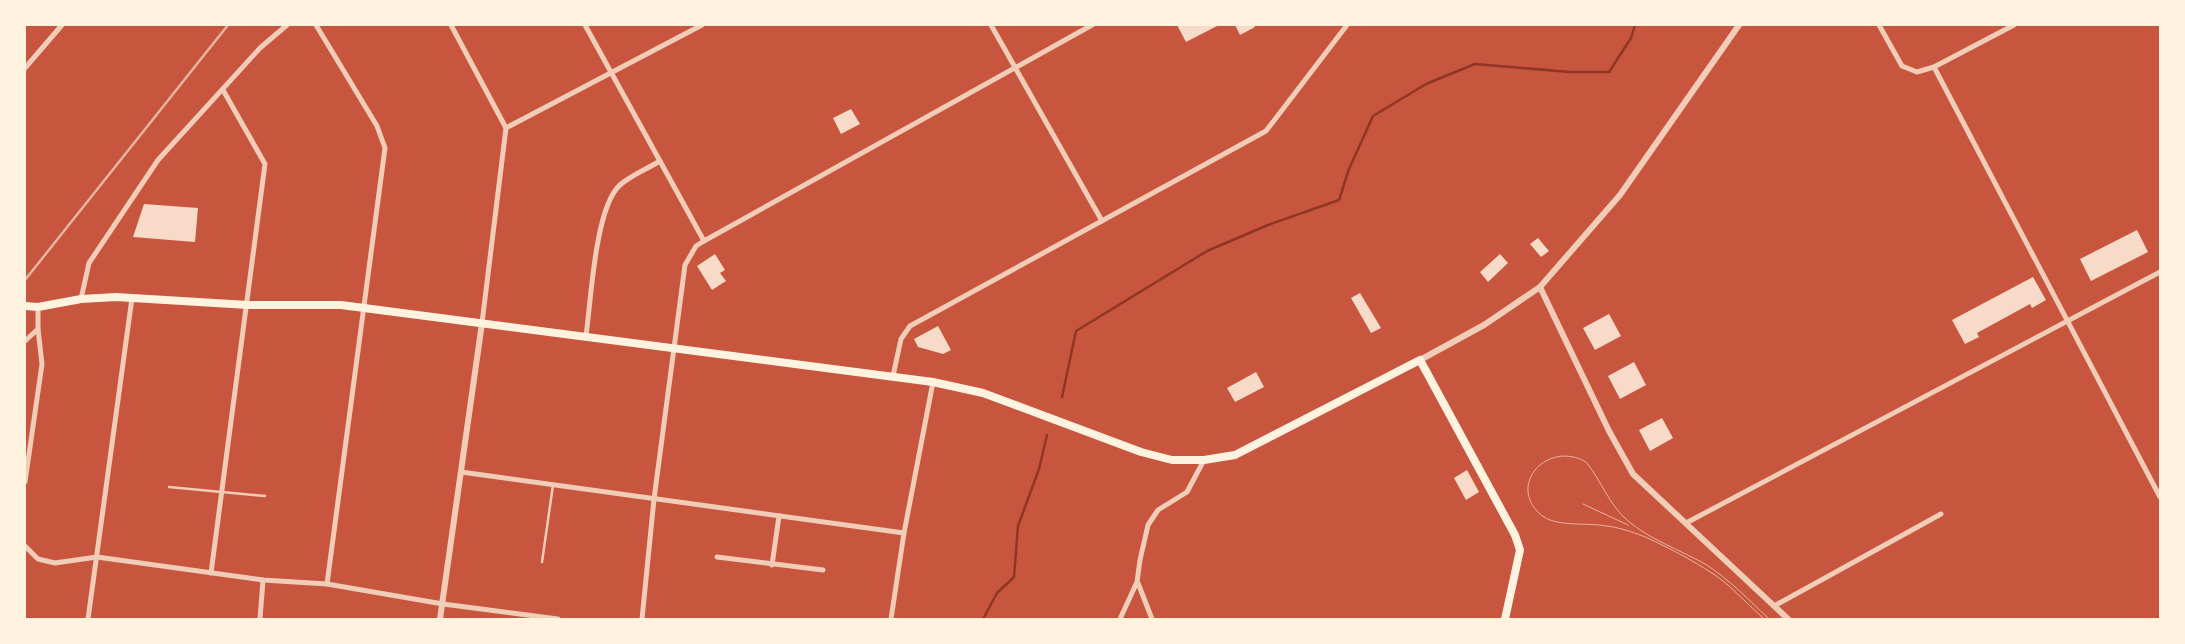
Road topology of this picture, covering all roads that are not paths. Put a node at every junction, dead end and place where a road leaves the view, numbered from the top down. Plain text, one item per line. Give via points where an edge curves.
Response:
1 (62, 25) edge
2 (287, 25) edge
3 (316, 25) edge
4 (451, 25) edge
5 (584, 25) edge
6 (702, 25) edge
7 (991, 25) edge
8 (1092, 25) edge
9 (1347, 25) edge
10 (1739, 25) edge
11 (1879, 25) edge
12 (2014, 25) edge
13 (1934, 67) junction
14 (25, 68) edge
15 (1014, 68) junction
16 (611, 73) junction
17 (223, 90) junction
18 (506, 128) junction
19 (660, 161) junction
20 (1102, 221) junction
21 (704, 241) junction
22 (2160, 272) edge
23 (1540, 287) junction
24 (132, 298) junction
25 (81, 299) junction
26 (248, 304) junction
27 (25, 306) edge
28 (38, 307) junction
29 (362, 308) junction
30 (2067, 319) junction
31 (482, 322) junction
32 (38, 329) junction
33 (586, 336) junction
34 (25, 341) edge
35 (673, 347) junction
36 (1420, 360) junction
37 (893, 376) junction
38 (934, 382) junction
39 (1204, 460) junction
40 (461, 472) junction
41 (25, 482) edge
42 (553, 485) junction
43 (169, 487) dead end
44 (222, 491) junction
45 (265, 496) dead end
46 (2160, 497) edge
47 (654, 499) junction
48 (1941, 514) dead end
49 (779, 516) junction
50 (1686, 523) junction
51 (904, 533) junction
52 (25, 545) edge
53 (97, 558) junction
54 (717, 558) dead end
55 (542, 562) dead end
56 (772, 565) junction
57 (823, 570) dead end
58 (211, 573) junction
59 (263, 580) junction
60 (1138, 582) junction
61 (327, 584) junction
62 (442, 604) junction
63 (1774, 606) junction
64 (88, 619) edge
65 (260, 619) edge
66 (440, 619) edge
67 (558, 619) edge
68 (642, 619) edge
69 (891, 619) edge
70 (1120, 619) edge
71 (1152, 619) edge
72 (1505, 619) edge
73 (1788, 619) edge

1 - 14 street
2 - 17 street via 260,48
3 - 29 street via 377,126 385,148
4 - 18 street
5 - 16 street
6 - 16 street
7 - 15 street
8 - 15 street
9 - 20 street via 1266,131
10 - 23 street via 1620,195
11 - 13 street via 1902,66 1918,72
12 - 13 street
13 - 30 street
15 - 20 street
15 - 21 street
16 - 18 street
16 - 19 street
17 - 25 street via 158,160 132,196 89,262
17 - 26 street via 265,164
18 - 31 street
19 - 21 street
19 - 33 street via 620,184 609,198 600,229
20 - 37 street via 910,326 901,339
21 - 35 street via 696,246 685,265
22 - 30 street
23 - 36 street via 1484,325
23 - 50 street via 1625,462 1647,488
24 - 25 main road
24 - 26 main road
24 - 53 street
25 - 28 main road
26 - 29 main road via 341,304
26 - 44 street
27 - 28 main road
28 - 32 street
29 - 31 main road
29 - 61 street
30 - 46 street
30 - 50 street
31 - 33 main road
31 - 40 street
32 - 34 street
32 - 41 street via 42,364
33 - 35 main road
35 - 37 main road
35 - 47 street
36 - 39 main road via 1258,445 1235,455
36 - 72 main road via 1515,535 1520,550
37 - 38 main road
38 - 39 main road via 983,393 1141,452 1172,460
38 - 51 street
39 - 60 street via 1188,492 1158,510 1148,525
40 - 42 street
40 - 62 street
42 - 47 street
42 - 55 lane
43 - 44 lane
44 - 45 lane
44 - 58 street
47 - 49 street
47 - 68 street
48 - 63 street
49 - 51 street
49 - 56 street
50 - 63 street
51 - 69 street
52 - 53 street via 38,559 55,564
53 - 58 street
53 - 64 street
54 - 56 street
56 - 57 street
58 - 59 street
59 - 61 street
59 - 65 street
60 - 70 street
60 - 71 street
61 - 62 street
62 - 66 street
62 - 67 street
63 - 73 street

